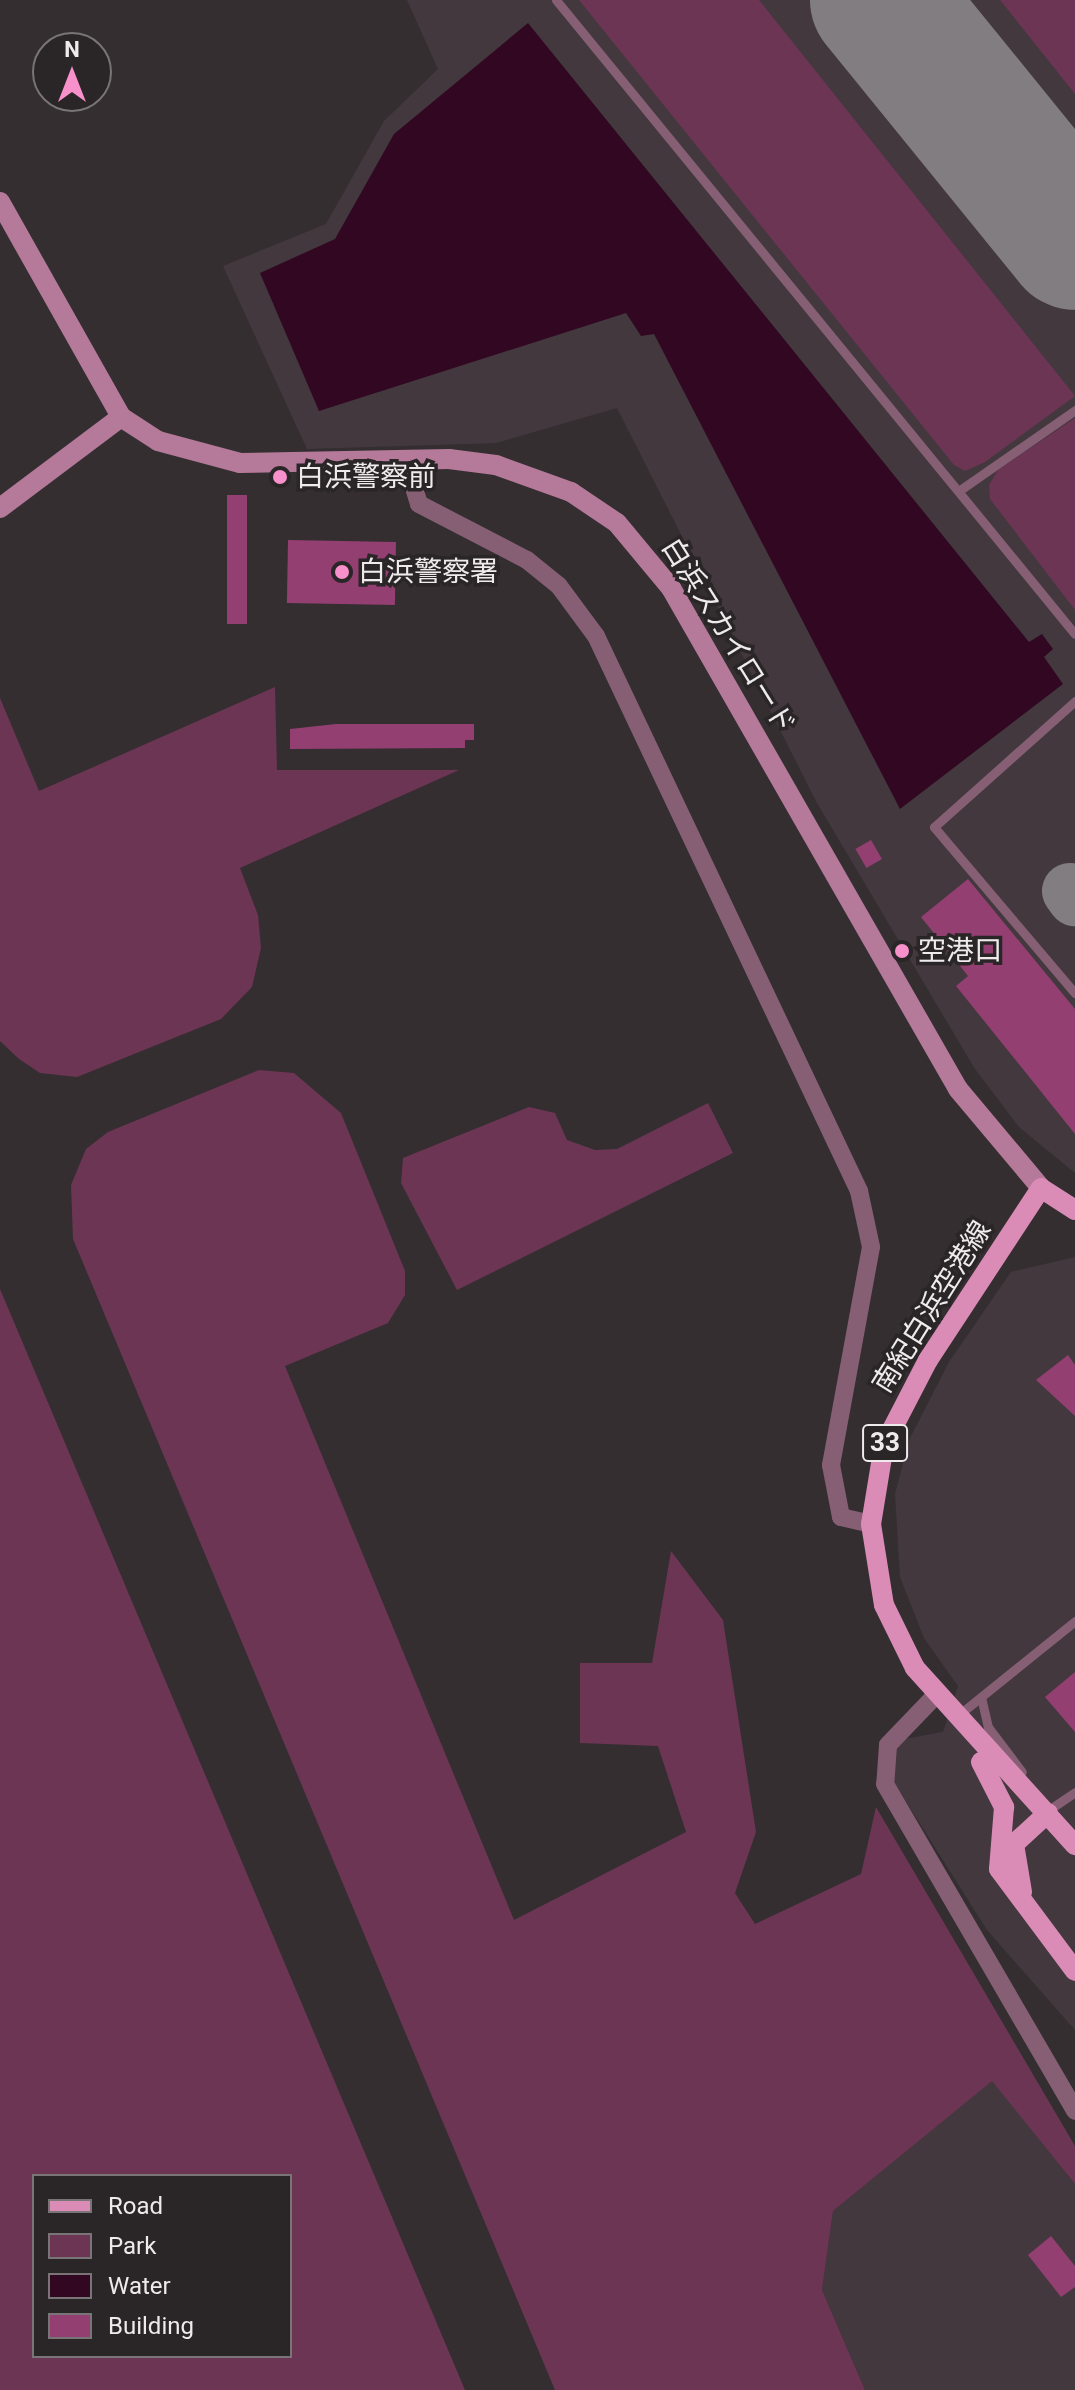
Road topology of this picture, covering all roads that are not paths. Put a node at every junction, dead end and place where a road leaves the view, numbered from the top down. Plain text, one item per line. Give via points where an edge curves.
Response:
1 (556, 0) edge
2 (0, 202) edge
3 (1075, 410) edge
4 (121, 417) junction
5 (405, 459) junction
6 (960, 490) junction
7 (0, 508) edge
8 (1075, 634) edge
9 (1075, 701) edge
10 (1075, 993) edge
11 (1041, 1188) junction
12 (1075, 1210) edge
13 (871, 1524) junction
14 (1075, 1621) edge
15 (935, 1696) junction
16 (981, 1697) junction
17 (955, 1718) junction
18 (1075, 1792) edge
19 (1048, 1813) junction
20 (1075, 1845) edge
21 (1040, 1928) junction
22 (1075, 1971) edge
23 (1075, 2111) edge

1 - 6 lane
2 - 4 street
3 - 6 lane
4 - 5 street, 白浜スカイロード via 205,459
4 - 7 street
5 - 11 street, 白浜スカイロード via 531,475 600,511 635,541 741,704 958,1089
5 - 13 street via 419,504 527,560 559,586 596,636 859,1191 871,1247 831,1465 841,1517
6 - 8 lane
9 - 10 lane via 934,827
11 - 12 main road
11 - 13 main road, 南紀白浜空港線 / 33 via 896,1416 876,1471
13 - 15 main road, 南紀白浜空港線 / 33 via 884,1605
14 - 16 lane
15 - 17 main road, 南紀白浜空港線 / 33
15 - 23 street via 888,1745 885,1784
16 - 17 lane
16 - 19 lane via 988,1727
17 - 19 main road, 南紀白浜空港線 / 33
17 - 21 main road, 南紀白浜空港線 / 33 via 1001,1790 999,1869
18 - 19 lane
19 - 20 main road, 南紀白浜空港線 / 33
19 - 21 main road via 1013,1850 1014,1871
21 - 22 main road, 南紀白浜空港線 / 33

